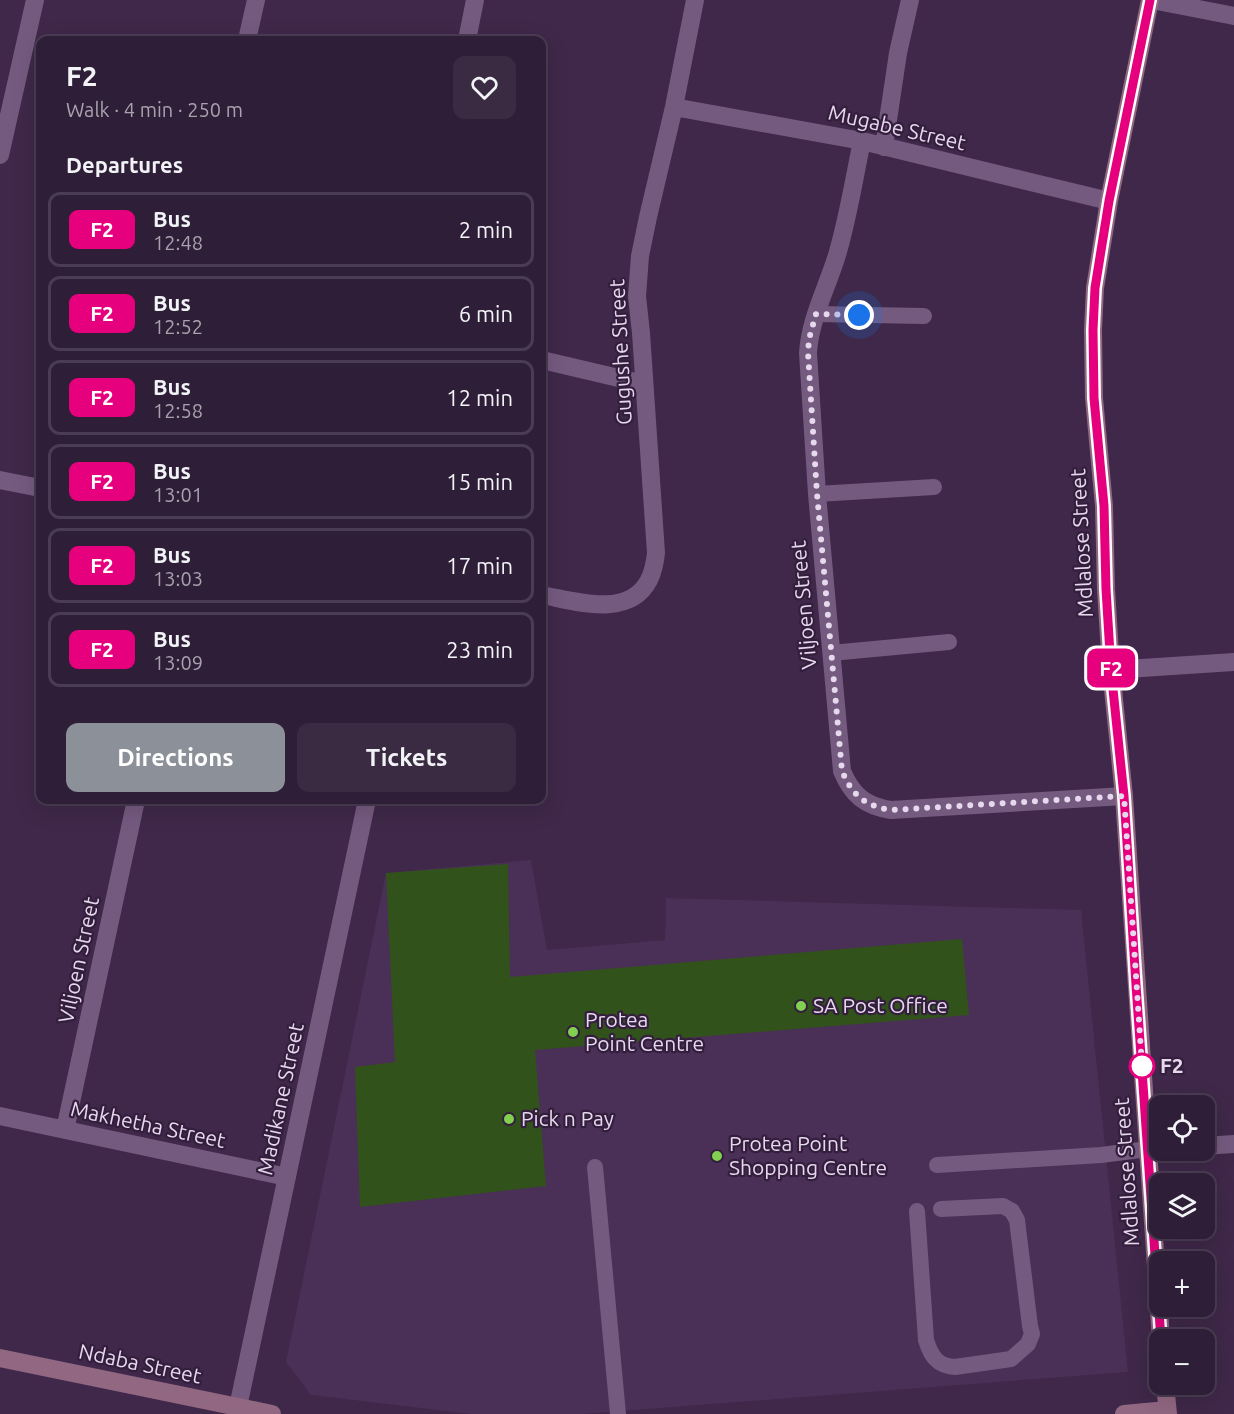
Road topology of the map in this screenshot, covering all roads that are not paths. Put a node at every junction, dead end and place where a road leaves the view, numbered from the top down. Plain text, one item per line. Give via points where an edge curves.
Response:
1 (35, 0) edge
2 (256, 0) edge
3 (475, 0) edge
4 (695, 0) edge
5 (910, 0) edge
6 (1151, 0) edge
7 (1234, 16) edge
8 (248, 36) edge
9 (468, 36) edge
10 (674, 107) junction
11 (862, 141) junction
12 (884, 147) junction
13 (0, 155) edge
14 (1109, 201) junction
15 (816, 314) junction
16 (924, 316) dead end
17 (546, 361) edge
18 (644, 384) junction
19 (0, 480) edge
20 (36, 487) edge
21 (934, 487) dead end
22 (817, 494) junction
23 (546, 597) edge
24 (949, 642) dead end
25 (831, 652) junction
26 (1234, 662) edge
27 (1111, 670) junction
28 (1124, 796) junction
29 (135, 804) edge
30 (366, 804) edge
31 (1149, 1095) edge
32 (0, 1116) edge
33 (65, 1130) junction
34 (1234, 1144) edge
35 (1215, 1145) edge
36 (1149, 1150) edge
37 (1154, 1161) edge
38 (937, 1165) dead end
39 (595, 1167) dead end
40 (287, 1177) junction
41 (941, 1209) dead end
42 (916, 1211) dead end
43 (1161, 1329) edge
44 (0, 1358) edge
45 (1166, 1395) edge
46 (238, 1407) junction
47 (1168, 1412) edge
48 (272, 1414) edge
49 (618, 1414) edge
50 (1124, 1414) edge

1 - 13 street
2 - 8 street
3 - 9 street
4 - 10 street, Gugushe Street
5 - 12 street
6 - 7 street
6 - 14 street, Mdlalose Street
10 - 11 street, Mugabe Street
10 - 18 street, Gugushe Street via 640,256 637,296
11 - 12 street, Mugabe Street
11 - 15 street, Viljoen Street via 837,253
12 - 14 street, Mugabe Street
14 - 27 street, Mdlalose Street via 1095,288 1093,330
15 - 16 lane
15 - 22 street, Viljoen Street via 808,353
17 - 18 street
18 - 23 street, Gugushe Street via 656,553 650,579 629,599 608,605
19 - 20 street
21 - 22 lane
22 - 25 street, Viljoen Street
24 - 25 lane
25 - 28 street, Viljoen Street via 842,771 857,795 874,807 897,810
26 - 27 street
27 - 28 street, Mdlalose Street
28 - 31 street, Mdlalose Street
29 - 33 street, Viljoen Street
30 - 40 street, Madikane Street
32 - 33 street, Makhetha Street
33 - 40 street, Makhetha Street
34 - 35 street
36 - 38 lane
37 - 43 street, Mdlalose Street
39 - 49 lane
40 - 46 street, Madikane Street
41 - 42 lane via 1003,1206 1017,1220 1032,1334 1028,1344 1011,1359 955,1367 936,1361 929,1352
44 - 46 street, Ndaba Street
45 - 47 street
46 - 48 street, Ndaba Street
47 - 50 street

